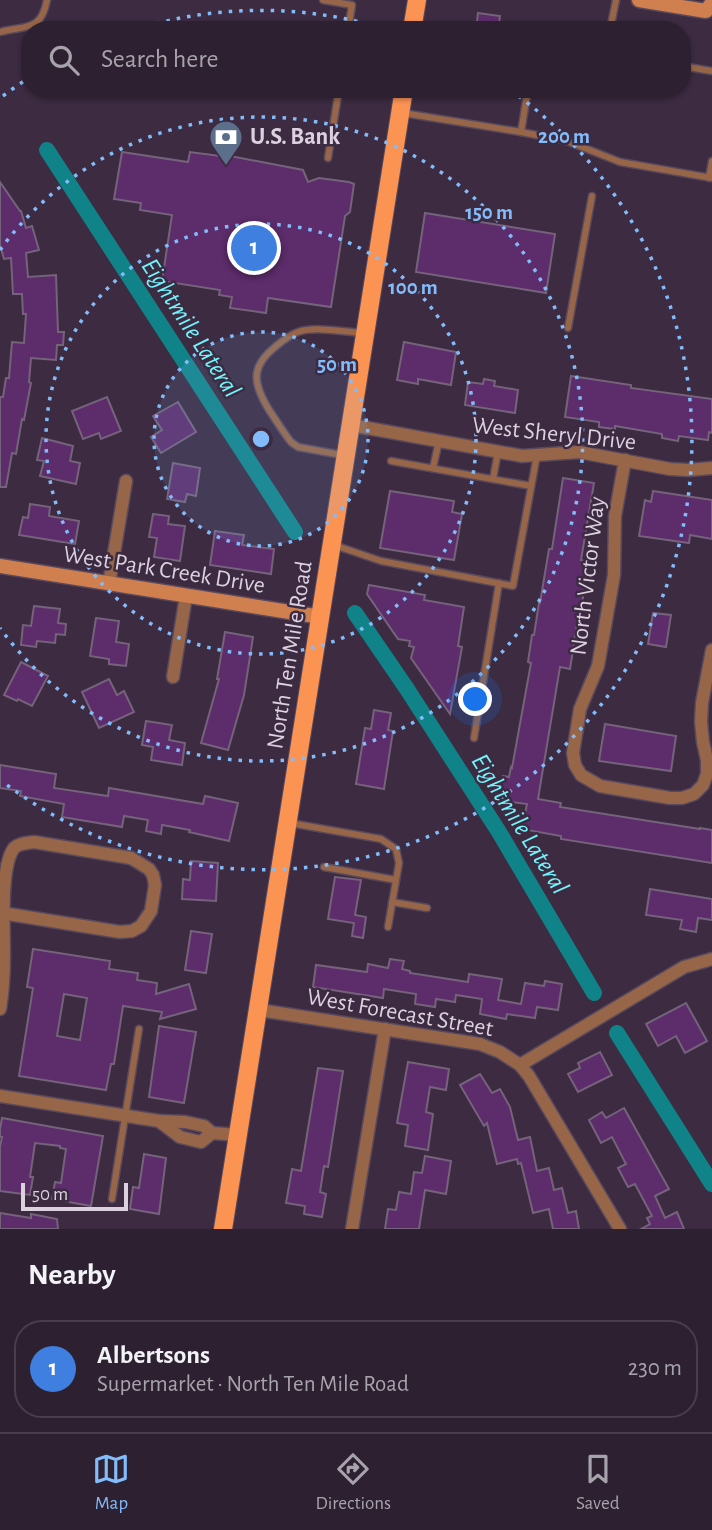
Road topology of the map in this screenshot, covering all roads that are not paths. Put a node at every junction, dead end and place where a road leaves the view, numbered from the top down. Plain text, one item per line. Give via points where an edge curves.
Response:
1 (47, 0) edge
2 (323, 0) edge
3 (416, 0) edge
4 (616, 0) edge
5 (639, 0) edge
6 (712, 3) edge
7 (39, 21) edge
8 (349, 21) edge
9 (413, 21) edge
10 (612, 21) edge
11 (21, 28) edge
12 (0, 32) edge
13 (691, 68) edge
14 (712, 71) edge
15 (338, 98) edge
16 (403, 98) edge
17 (527, 98) edge
18 (401, 113) junction
19 (521, 132) junction
20 (328, 158) dead end
21 (712, 161) edge
22 (710, 178) edge
23 (592, 196) dead end
24 (568, 328) dead end
25 (366, 333) junction
26 (351, 425) junction
27 (439, 441) junction
28 (498, 452) junction
29 (537, 455) junction
30 (346, 456) junction
31 (625, 460) junction
32 (391, 461) dead end
33 (433, 468) junction
34 (712, 468) edge
35 (493, 479) junction
36 (126, 481) dead end
37 (531, 486) junction
38 (332, 545) junction
39 (0, 566) edge
40 (499, 583) junction
41 (109, 584) junction
42 (186, 596) junction
43 (321, 618) junction
44 (712, 650) edge
45 (173, 677) dead end
46 (474, 738) dead end
47 (288, 823) junction
48 (324, 867) dead end
49 (396, 880) junction
50 (392, 902) junction
51 (427, 908) dead end
52 (2, 913) junction
53 (388, 928) dead end
54 (712, 959) edge
55 (0, 1009) edge
56 (259, 1010) junction
57 (139, 1029) dead end
58 (385, 1029) junction
59 (520, 1065) junction
60 (0, 1096) edge
61 (125, 1116) junction
62 (239, 1135) junction
63 (112, 1199) dead end
64 (223, 1229) edge
65 (352, 1229) edge
66 (620, 1229) edge

1 - 7 lane
2 - 8 lane via 352,5
3 - 9 main road
4 - 10 lane
5 - 6 street via 706,11
11 - 12 lane
13 - 14 lane
15 - 20 lane
16 - 18 main road, North Ten Mile Road
17 - 19 lane
18 - 19 lane
18 - 25 main road, North Ten Mile Road
19 - 22 lane via 567,141 620,162
21 - 22 lane
23 - 24 lane
25 - 26 main road, North Ten Mile Road
25 - 30 lane via 298,332 277,345 258,370 259,394 291,442
26 - 27 street, West Sheryl Drive
26 - 30 main road, North Ten Mile Road
27 - 28 street, West Sheryl Drive
27 - 33 lane
28 - 29 street, West Sheryl Drive
28 - 35 lane
29 - 31 street, West Sheryl Drive via 579,452
29 - 37 lane
30 - 38 main road, North Ten Mile Road
31 - 34 street, West Sheryl Drive via 688,470
31 - 44 street, North Victor Way via 614,523 614,575 598,666 580,709 573,753 581,775 600,786 670,799 694,794 707,774 701,722
32 - 33 lane
33 - 35 lane
35 - 37 lane
36 - 41 street
37 - 40 lane via 513,586
38 - 40 lane via 381,561
38 - 43 main road, North Ten Mile Road
39 - 41 street, West Park Creek Drive
40 - 46 lane
41 - 42 street, West Park Creek Drive
42 - 43 street, West Park Creek Drive
42 - 45 street
43 - 47 main road, North Ten Mile Road
47 - 49 lane via 381,839 396,849
47 - 56 main road, North Ten Mile Road
48 - 49 lane
49 - 50 lane
50 - 51 lane
50 - 53 lane
52 - 52 street via 6,863 15,847 24,843 131,858 153,874 151,911 132,931
52 - 55 street
54 - 59 street, West Forecast Street via 684,967
56 - 58 street, West Forecast Street
56 - 62 main road, North Ten Mile Road
57 - 61 lane
58 - 59 street, West Forecast Street via 480,1044
58 - 65 street
59 - 66 street
60 - 61 street
61 - 62 street via 185,1122 212,1133
61 - 63 lane
62 - 64 main road, North Ten Mile Road

